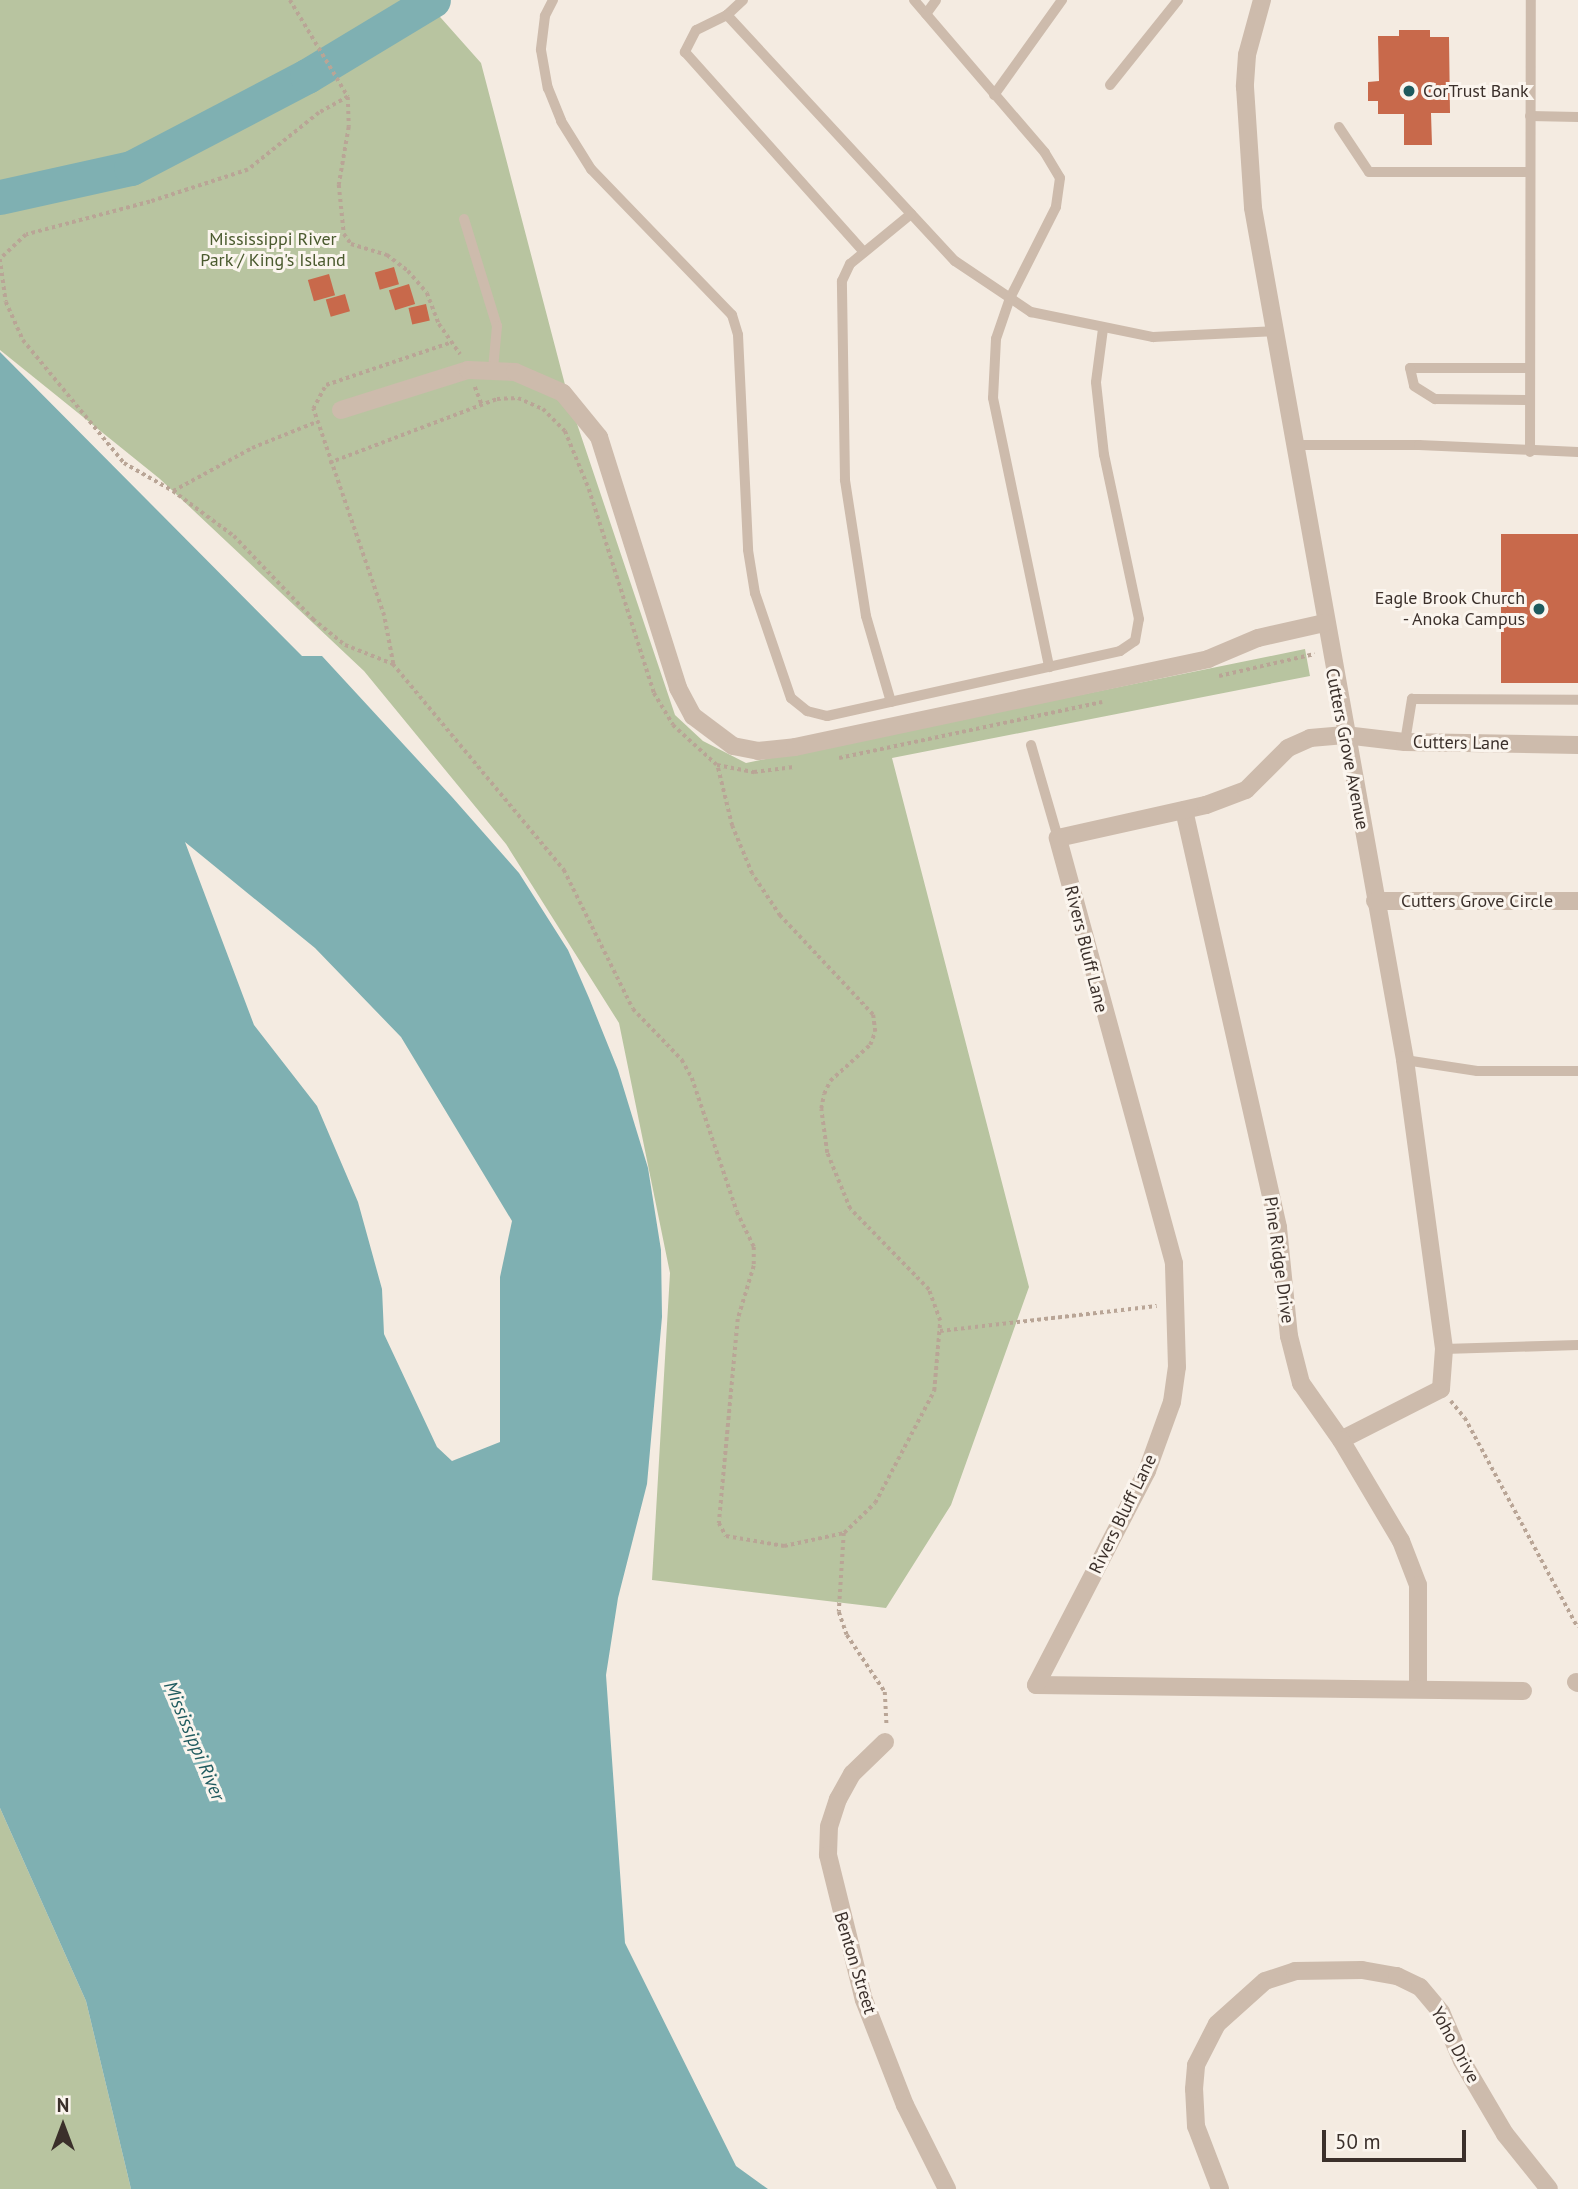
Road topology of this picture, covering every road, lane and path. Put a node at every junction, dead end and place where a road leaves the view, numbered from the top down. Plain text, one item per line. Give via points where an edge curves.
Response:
1 (290, 0) edge
2 (553, 0) edge
3 (743, 0) edge
4 (914, 0) edge
5 (936, 0) edge
6 (1062, 0) edge
7 (1178, 0) edge
8 (1262, 0) edge
9 (1531, 0) edge
10 (926, 14) junction
11 (727, 15) junction
12 (1110, 85) dead end
13 (994, 95) junction
14 (348, 97) junction
15 (1530, 116) junction
16 (1578, 117) edge
17 (1339, 127) dead end
18 (1530, 172) junction
19 (911, 214) junction
20 (464, 219) dead end
21 (863, 251) junction
22 (1, 253) edge
23 (1010, 298) junction
24 (1103, 329) junction
25 (1275, 331) junction
26 (452, 342) junction
27 (1530, 368) junction
28 (493, 369) junction
29 (468, 370) junction
30 (1530, 400) junction
31 (482, 405) junction
32 (341, 410) dead end
33 (314, 423) junction
34 (1294, 445) junction
35 (1530, 452) junction
36 (1578, 452) edge
37 (329, 463) junction
38 (173, 491) junction
39 (1324, 623) junction
40 (393, 664) junction
41 (1049, 667) junction
42 (1578, 700) edge
43 (891, 702) junction
44 (1345, 735) junction
45 (1405, 742) junction
46 (1031, 745) dead end
47 (1578, 745) edge
48 (1184, 810) junction
49 (1058, 838) junction
50 (1375, 901) junction
51 (1578, 901) edge
52 (1405, 1060) junction
53 (1578, 1071) edge
54 (1175, 1303) junction
55 (940, 1331) junction
56 (1578, 1345) edge
57 (1444, 1349) junction
58 (1441, 1389) junction
59 (1341, 1440) junction
60 (844, 1532) junction
61 (1578, 1628) edge
62 (1418, 1686) junction
63 (1523, 1691) dead end
64 (885, 1742) joint
65 (947, 2189) edge
66 (1220, 2189) edge
67 (1549, 2189) edge

1 - 14 path
2 - 43 lane via 545,16 541,50 548,88 561,121 590,169 732,314 748,550 755,593 791,698 807,711 827,716
3 - 11 lane
4 - 10 lane
5 - 10 lane
6 - 13 lane
7 - 12 lane
8 - 25 street, Cutters Grove Avenue via 1247,55 1247,149
9 - 15 lane
10 - 13 lane
11 - 19 lane
11 - 21 lane via 696,30 685,52
13 - 23 lane via 1060,178 1056,207
14 - 22 path via 319,113 248,170 26,235
14 - 26 path via 349,127 338,200 344,234 351,244 387,255 408,271 427,293
15 - 16 lane
15 - 18 lane
17 - 18 lane via 1369,172
18 - 27 lane
19 - 21 lane
19 - 23 lane via 955,261
20 - 28 lane via 498,326
21 - 43 lane via 842,281 845,480 866,617
22 - 38 path via 6,302 23,340 124,463
23 - 24 lane via 1031,312
23 - 41 lane via 996,339 993,398
24 - 25 lane via 1165,337
24 - 41 lane via 1096,382 1104,455 1139,619 1135,640 1120,651
25 - 34 street, Cutters Grove Avenue
26 - 29 path
26 - 33 path via 326,385 315,398
27 - 30 lane
27 - 30 lane via 1410,368 1414,386 1435,398
28 - 29 street
28 - 39 street via 535,377 563,393 599,437 678,688 693,716 733,746 758,751 796,747 1208,659 1258,638
29 - 31 path
29 - 32 street
30 - 35 lane
31 - 37 path
31 - 55 path via 510,397 532,402 565,431 589,489 659,702 673,725 717,765 732,826 765,894 873,1015 875,1032 870,1045 830,1082 824,1094 821,1109 827,1153 840,1192 859,1222 929,1290
33 - 37 path
33 - 38 path via 252,448
34 - 35 lane via 1419,444
34 - 39 street, Cutters Grove Avenue
35 - 36 lane
37 - 40 path via 384,616
38 - 40 path via 234,536 313,619 345,645
39 - 44 street, Cutters Grove Avenue
40 - 60 path via 564,870 633,1009 682,1060 699,1096 756,1258 738,1319 721,1530 726,1536 756,1544 784,1546
41 - 43 lane
42 - 45 lane via 1412,699
44 - 45 street, Cutters Lane
44 - 48 street via 1310,738 1288,748 1246,790
44 - 50 street, Cutters Grove Avenue
45 - 47 street, Cutters Lane
46 - 49 lane
48 - 49 street
48 - 59 street, Pine Ridge Drive via 1278,1228 1289,1336 1301,1383
49 - 54 street, Rivers Bluff Lane via 1105,1025 1174,1263
50 - 51 street, Cutters Grove Circle
50 - 52 street, Cutters Grove Avenue
52 - 53 lane via 1477,1071
52 - 57 street, Cutters Grove Avenue
54 - 55 path
54 - 62 street, Rivers Bluff Lane via 1177,1367 1172,1402 1147,1471 1036,1685
55 - 60 path via 934,1391 924,1413 875,1503
56 - 57 lane
57 - 58 street, Cutters Grove Avenue
58 - 59 street
58 - 61 path via 1465,1418
59 - 62 street, Pine Ridge Drive via 1401,1541 1418,1585
60 - 64 path via 839,1612 847,1635 885,1692
62 - 63 street, Rivers Bluff Lane
64 - 65 street, Benton Street via 852,1774 838,1799 829,1826 828,1856 864,2000 905,2105
66 - 67 street, Yoho Drive via 1196,2126 1194,2089 1196,2065 1217,2024 1265,1981 1295,1971 1362,1970 1397,1976 1420,1987 1441,2012 1462,2061 1505,2134

